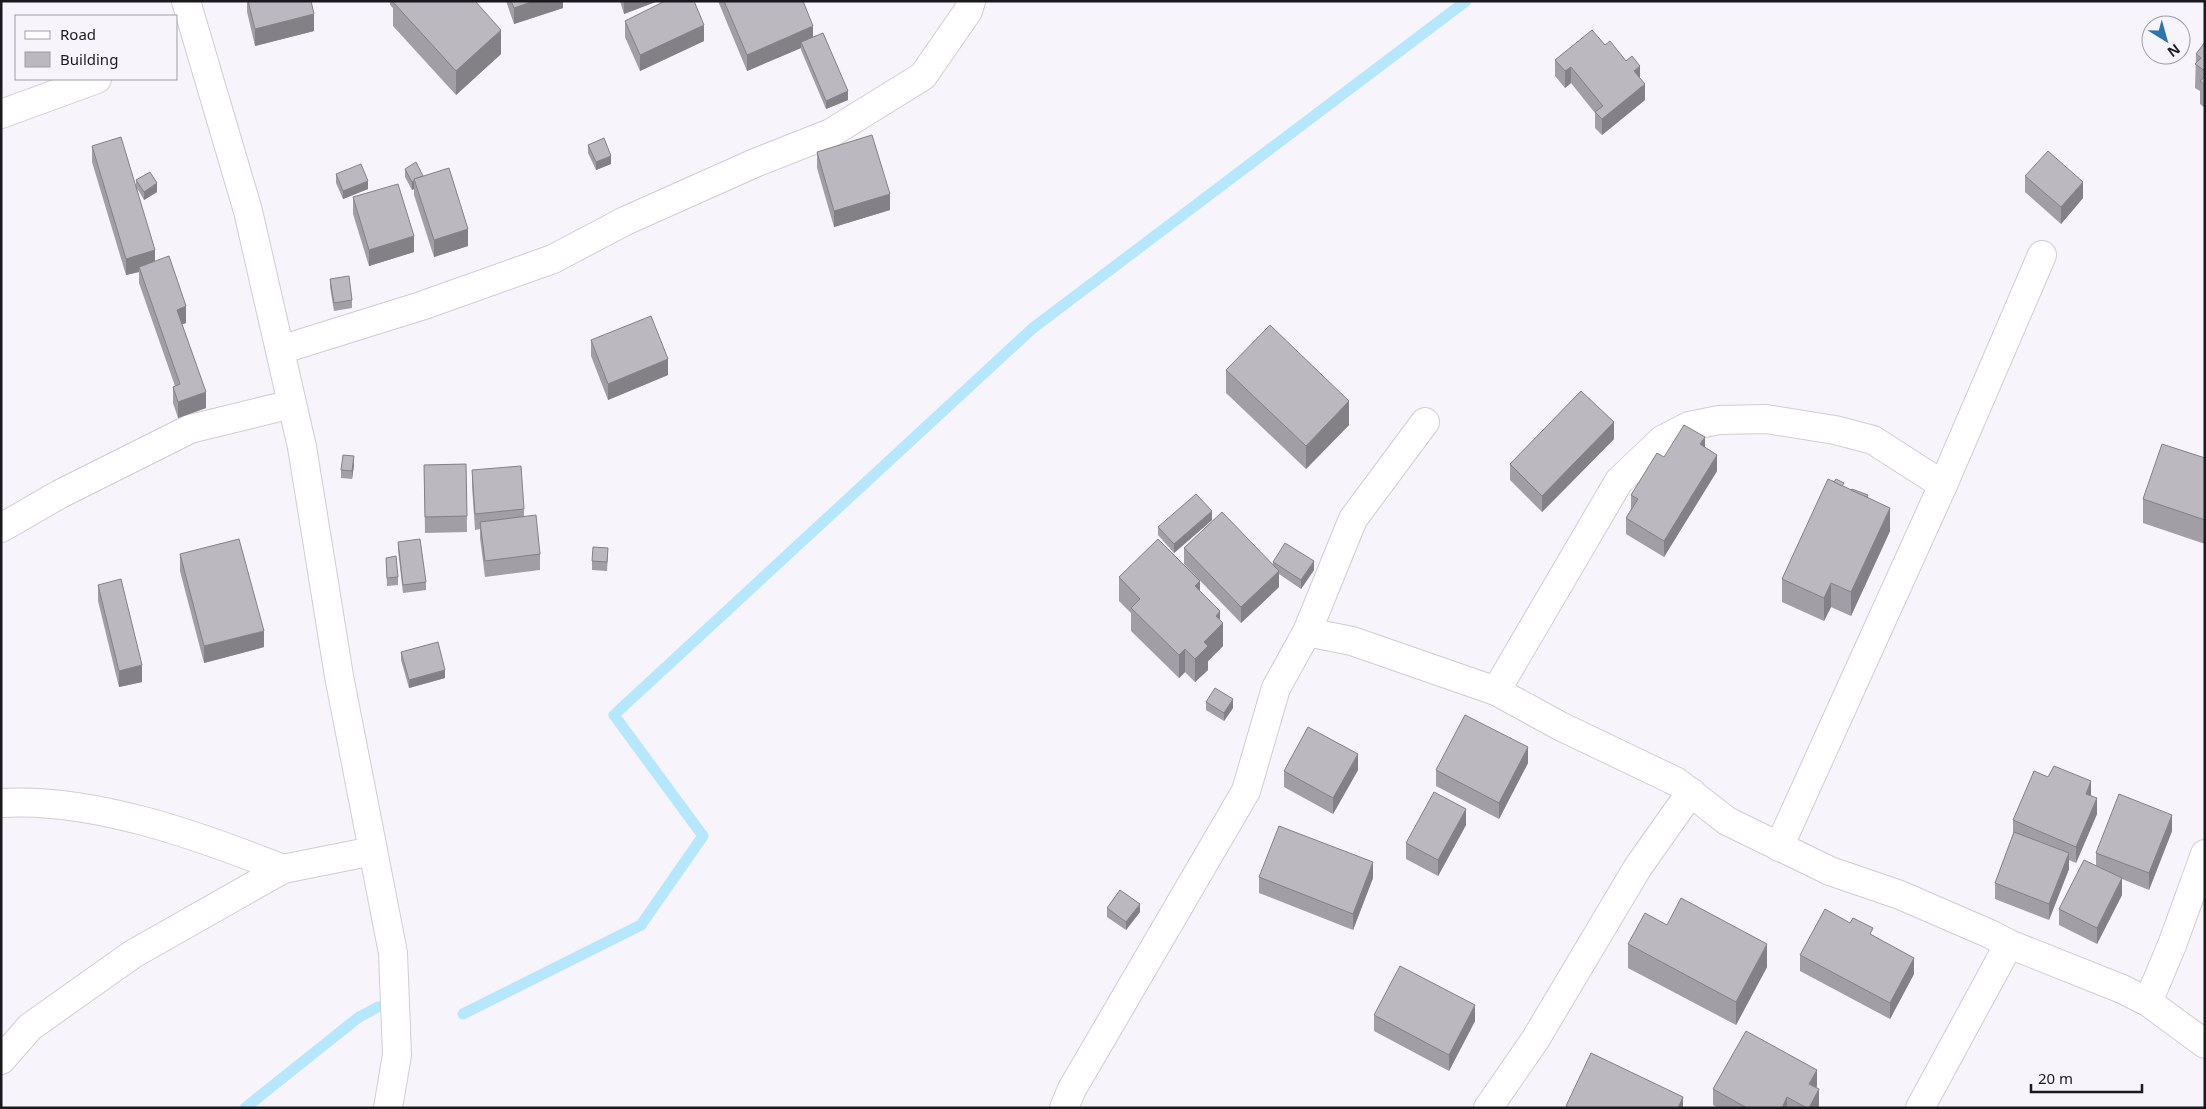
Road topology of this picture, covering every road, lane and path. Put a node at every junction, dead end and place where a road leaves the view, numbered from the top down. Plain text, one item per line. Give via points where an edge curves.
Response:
1 (186, 1) edge
2 (971, 1) edge
3 (187, 46) edge
4 (94, 80) edge
5 (1, 114) edge
6 (2042, 255) dead end
7 (280, 350) junction
8 (292, 404) junction
9 (1424, 422) dead end
10 (1943, 485) junction
11 (1, 528) edge
12 (1307, 632) junction
13 (1496, 691) junction
14 (1691, 792) junction
15 (1, 803) edge
16 (1780, 847) junction
17 (373, 851) junction
18 (2205, 854) edge
19 (283, 869) junction
20 (2008, 944) junction
21 (2148, 1002) junction
22 (2205, 1044) edge
23 (1, 1060) edge
24 (388, 1108) edge
25 (1064, 1108) edge
26 (1488, 1108) edge
27 (1920, 1108) edge

1 - 3 street
2 - 7 street via 968,11 923,76 831,133 625,221 553,259 422,306
3 - 7 street via 248,211
4 - 5 street
6 - 10 street
7 - 8 street
8 - 11 street via 190,429 60,494
8 - 17 street
9 - 12 street via 1353,519
10 - 13 street via 1873,440 1835,430 1766,419 1719,420 1689,426 1662,440 1619,481
10 - 16 street
12 - 13 street via 1352,641
12 - 25 street via 1276,688 1246,791 1072,1089
13 - 14 street
14 - 16 street via 1727,821
14 - 26 street via 1638,867 1535,1040
15 - 19 street via 23,802 102,811 213,841
16 - 20 street via 1830,872 1900,895
17 - 19 street
17 - 24 street via 393,953 397,1055
18 - 21 street
19 - 23 street via 133,954 30,1026
20 - 21 street
20 - 27 street
21 - 22 street

